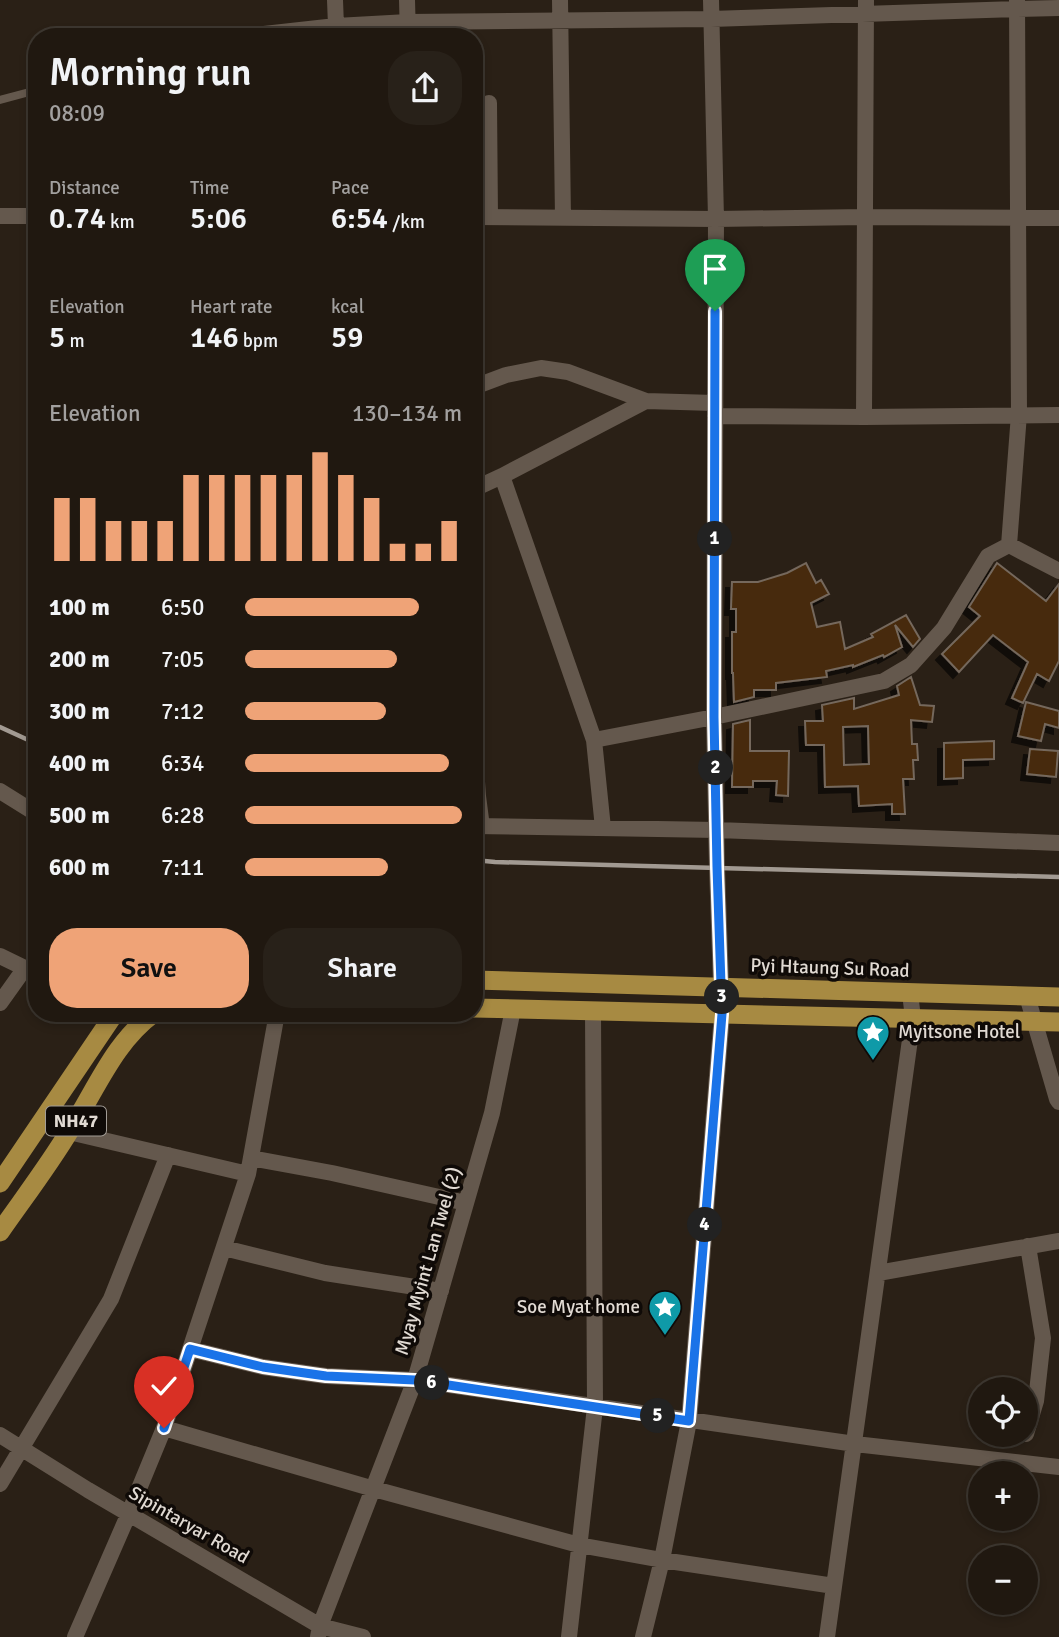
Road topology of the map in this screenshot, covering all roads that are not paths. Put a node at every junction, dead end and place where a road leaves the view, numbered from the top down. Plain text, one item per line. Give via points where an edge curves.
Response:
1 (335, 0) edge
2 (407, 0) edge
3 (560, 0) edge
4 (711, 0) edge
5 (1017, 4) edge
6 (866, 7) edge
7 (1059, 9) edge
8 (711, 19) junction
9 (561, 21) junction
10 (336, 26) junction
11 (317, 28) edge
12 (384, 28) edge
13 (408, 28) edge
14 (427, 28) edge
15 (28, 92) edge
16 (0, 100) edge
17 (489, 103) dead end
18 (483, 201) edge
19 (0, 216) edge
20 (28, 216) edge
21 (483, 217) edge
22 (865, 217) junction
23 (563, 218) junction
24 (1059, 218) edge
25 (716, 219) junction
26 (1018, 219) junction
27 (483, 384) edge
28 (646, 401) junction
29 (714, 409) junction
30 (1019, 414) junction
31 (1059, 415) edge
32 (864, 417) junction
33 (502, 476) junction
34 (483, 485) edge
35 (1009, 545) junction
36 (1059, 571) edge
37 (714, 717) junction
38 (594, 740) junction
39 (0, 790) edge
40 (28, 808) edge
41 (483, 826) edge
42 (603, 828) junction
43 (717, 830) junction
44 (1059, 843) edge
45 (0, 956) edge
46 (28, 970) edge
47 (28, 974) edge
48 (483, 980) edge
49 (722, 987) junction
50 (910, 993) junction
51 (1027, 996) junction
52 (1059, 997) edge
53 (0, 1003) edge
54 (483, 1008) edge
55 (513, 1009) junction
56 (593, 1011) junction
57 (722, 1014) junction
58 (913, 1018) junction
59 (106, 1022) edge
60 (122, 1022) edge
61 (143, 1022) edge
62 (275, 1022) edge
63 (1035, 1022) junction
64 (1059, 1022) edge
65 (134, 1030) junction
66 (1059, 1102) edge
67 (43, 1120) junction
68 (69, 1132) junction
69 (168, 1155) junction
70 (249, 1166) junction
71 (0, 1183) edge
72 (466, 1203) junction
73 (0, 1233) edge
74 (1059, 1241) edge
75 (1028, 1246) junction
76 (223, 1248) junction
77 (878, 1273) junction
78 (441, 1291) junction
79 (190, 1349) junction
80 (1038, 1377) edge
81 (415, 1380) junction
82 (595, 1407) junction
83 (689, 1421) junction
84 (164, 1428) junction
85 (0, 1435) edge
86 (855, 1444) junction
87 (21, 1449) junction
88 (1008, 1461) edge
89 (1038, 1464) edge
90 (1059, 1466) edge
91 (0, 1484) edge
92 (374, 1489) junction
93 (129, 1513) junction
94 (579, 1545) junction
95 (662, 1560) junction
96 (834, 1586) junction
97 (319, 1632) edge
98 (75, 1637) edge
99 (363, 1637) edge
100 (569, 1637) edge
101 (643, 1637) edge
102 (827, 1637) edge

1 - 10 street
2 - 13 street
3 - 9 street
4 - 8 street
5 - 6 street
5 - 7 street
5 - 26 street
6 - 8 street
6 - 22 street
8 - 9 street
8 - 25 street
9 - 14 street
9 - 23 street
10 - 11 street
10 - 12 street
15 - 16 lane
17 - 18 street
19 - 20 street
21 - 23 street
22 - 25 street
22 - 26 street
22 - 32 street
23 - 25 street
24 - 26 street
25 - 29 street
26 - 30 street
27 - 28 street via 541,368 568,372
28 - 29 street
28 - 33 street
29 - 32 street
29 - 37 street
30 - 31 street
30 - 32 street
30 - 35 street
33 - 34 street
33 - 38 street
35 - 36 street
35 - 37 street via 988,556 944,628 911,665 884,681
37 - 38 street
37 - 43 street
38 - 42 street
39 - 40 street
41 - 42 street
42 - 43 street
43 - 44 street
43 - 49 street
45 - 46 street
47 - 53 street
48 - 49 highway, Pyi Htaung Su Road
49 - 50 highway, Pyi Htaung Su Road
49 - 57 street
50 - 51 highway, Pyi Htaung Su Road
50 - 58 street
51 - 52 highway, Pyi Htaung Su Road
51 - 63 street
54 - 55 highway
55 - 56 highway
55 - 72 street, Myay Myint Lan Twel (2) via 492,1113
56 - 57 highway
56 - 82 street
57 - 58 highway
57 - 83 street
58 - 63 highway
58 - 77 street
59 - 67 highway, NH47
60 - 65 street
61 - 65 highway, NH47
62 - 70 street
63 - 64 highway
63 - 66 street
65 - 68 highway, NH47
67 - 68 street
67 - 71 highway, NH47
68 - 69 street
68 - 73 highway, NH47
69 - 70 street
69 - 87 street via 111,1299
70 - 72 street via 332,1173
70 - 76 street
72 - 78 street, Myay Myint Lan Twel (2)
74 - 75 street
75 - 77 street
75 - 80 street via 1043,1338
76 - 78 street via 325,1273
76 - 79 street
77 - 86 street
78 - 81 street, Myay Myint Lan Twel (2)
79 - 81 street via 326,1376
79 - 84 street
81 - 82 street
81 - 92 street, Myay Myint Lan Twel (2)
82 - 83 street
82 - 94 street
83 - 86 street
83 - 95 street
84 - 92 street
84 - 93 street
85 - 87 street, Sipintaryar Road
86 - 88 street
86 - 96 street
87 - 91 street
87 - 93 street, Sipintaryar Road
89 - 90 street
92 - 94 street
92 - 97 street, Myay Myint Lan Twel (2)
93 - 97 street, Sipintaryar Road
93 - 98 street
94 - 95 street
94 - 100 street
95 - 96 street
95 - 101 street
96 - 102 street
97 - 99 street, Sipintaryar Road

